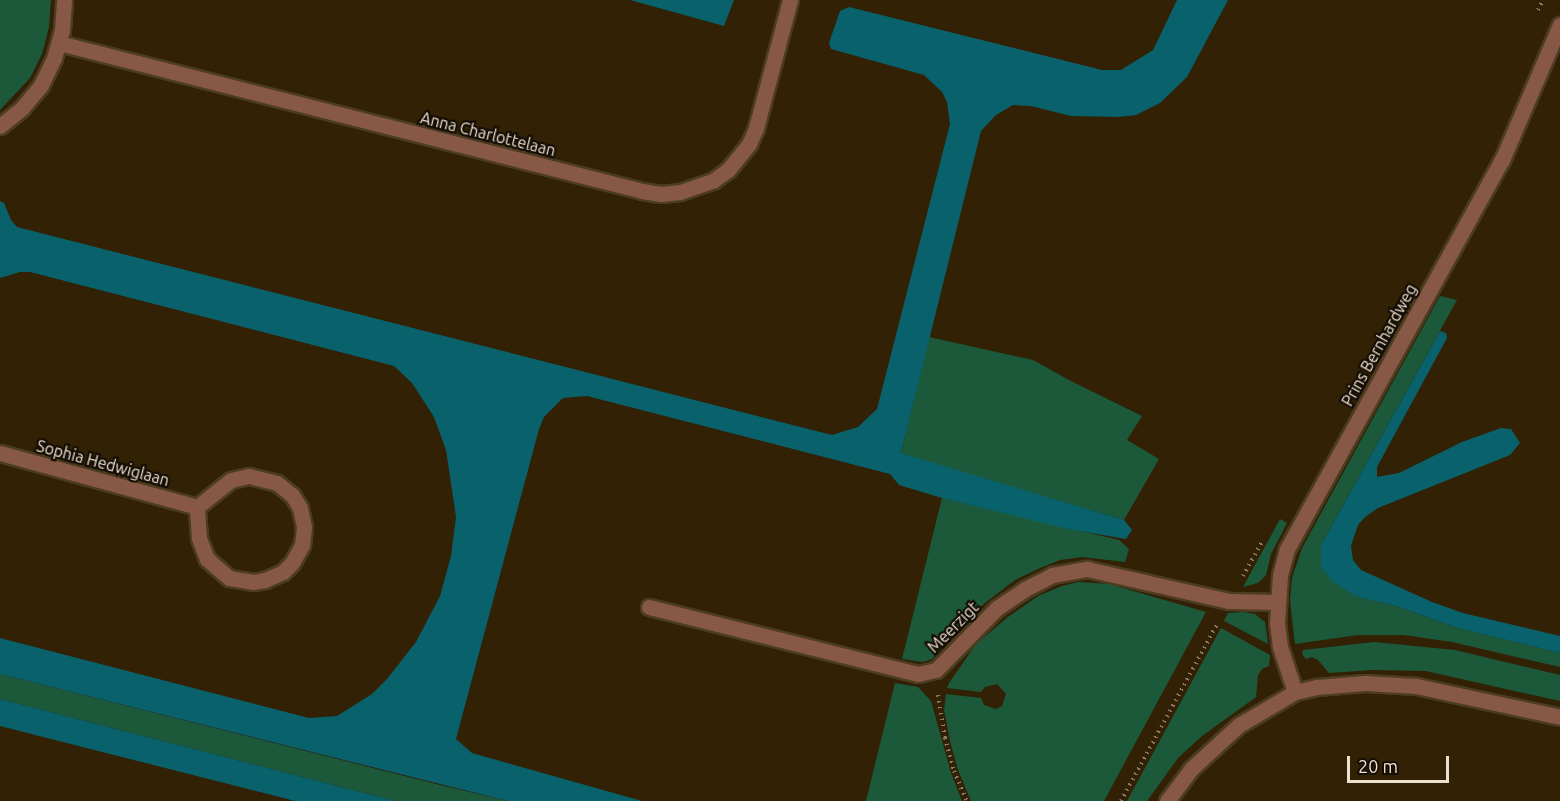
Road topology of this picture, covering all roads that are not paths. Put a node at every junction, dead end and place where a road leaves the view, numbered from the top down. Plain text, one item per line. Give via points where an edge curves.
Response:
1 (64, 0) edge
2 (790, 0) edge
3 (1560, 25) edge
4 (59, 43) junction
5 (0, 126) edge
6 (0, 453) edge
7 (197, 507) junction
8 (1277, 602) junction
9 (649, 607) dead end
10 (1295, 692) junction
11 (1560, 717) edge
12 (1167, 801) edge

1 - 4 street
2 - 4 street, Anna Charlottelaan via 749,144 728,170 714,180 689,190 661,194
3 - 8 street, Prins Bernhardweg via 1502,160 1299,525 1282,566
4 - 5 street via 41,84 22,108
6 - 7 street, Sophia Hedwiglaan
7 - 7 street via 231,480 249,476 267,479 292,495 300,508 302,545 283,572 254,582 230,578 207,559 199,538
8 - 9 street, Meerzigt via 1229,601 1086,569 1052,575 998,608 936,670 918,674
8 - 10 street, Prins Bernhardweg via 1280,647
10 - 11 street via 1338,684 1391,683 1455,692
10 - 12 street via 1239,725 1214,745

